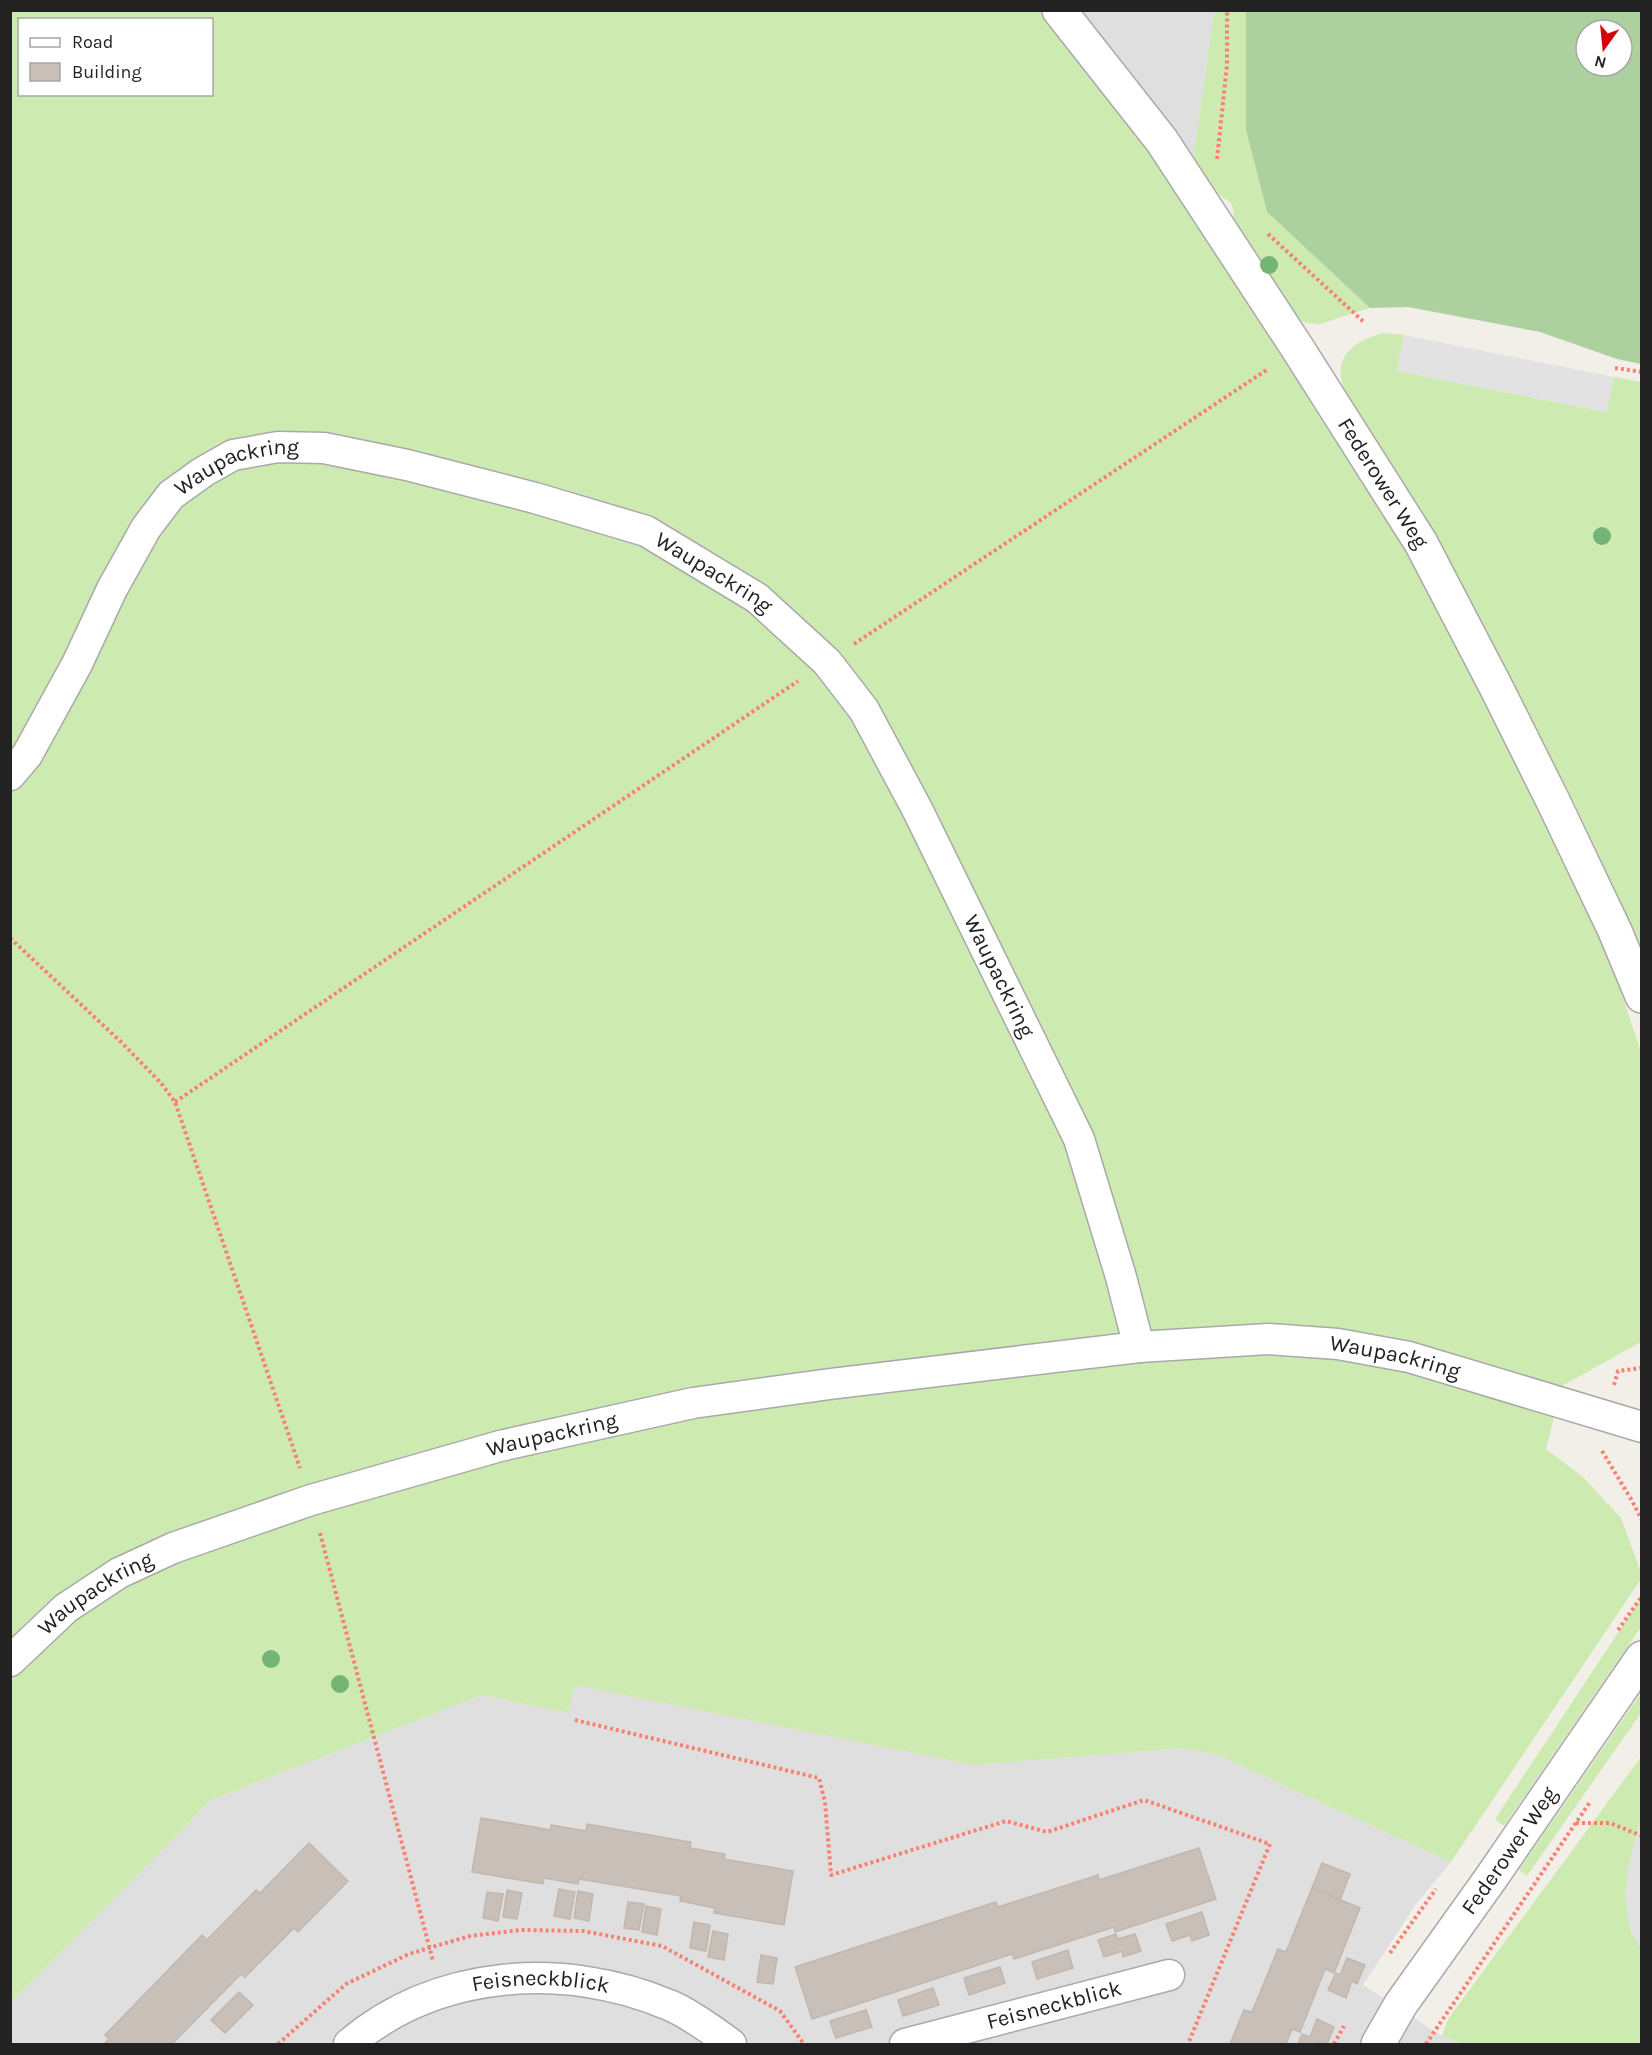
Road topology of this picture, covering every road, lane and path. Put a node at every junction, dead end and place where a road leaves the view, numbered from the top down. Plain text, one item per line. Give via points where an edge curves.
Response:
1 (1059, 10) edge
2 (1227, 10) edge
3 (1216, 169) dead end
4 (1261, 227) dead end
5 (1365, 323) dead end
6 (1298, 349) junction
7 (1615, 368) dead end
8 (1641, 372) edge
9 (827, 662) junction
10 (10, 775) edge
11 (10, 938) edge
12 (1641, 996) edge
13 (175, 1102) junction
14 (1139, 1347) junction
15 (1641, 1368) edge
16 (1618, 1371) dead end
17 (1641, 1427) edge
18 (311, 1500) junction
19 (1641, 1658) edge
20 (10, 1661) edge
21 (575, 1720) dead end
22 (1596, 1794) dead end
23 (1576, 1823) junction
24 (1641, 1836) edge
25 (429, 1948) dead end
26 (1169, 1975) dead end
27 (349, 2044) edge
28 (731, 2044) edge
29 (904, 2044) edge
30 (1188, 2044) edge
31 (1378, 2044) edge
32 (1426, 2044) edge

1 - 6 street, Federower Weg via 1162,141
2 - 3 path via 1227,65
4 - 5 path
6 - 9 path
6 - 12 street, Federower Weg via 1421,543 1548,791 1615,931
7 - 8 path
9 - 10 street, Waupackring via 757,598 646,531 407,465 324,448 278,447 233,455 171,495 146,528 27,755
9 - 13 path
9 - 14 street, Waupackring via 864,710 917,808 1079,1139
11 - 13 path via 121,1042
13 - 18 path
14 - 17 street, Waupackring via 1268,1339 1338,1344 1408,1358
14 - 18 street, Waupackring via 693,1403 500,1446
15 - 16 path
18 - 20 street, Waupackring via 173,1548 119,1573 66,1608
18 - 25 path
19 - 31 street, Federower Weg via 1401,2004
21 - 30 path via 819,1778 825,1802 831,1875 1006,1821 1047,1832 1144,1800 1270,1844
22 - 23 path
23 - 24 path via 1610,1823
23 - 32 path
26 - 29 street, Feisneckblick
27 - 28 street, Feisneckblick via 396,2012 443,1993 492,1980 551,1977 613,1986 671,2006

